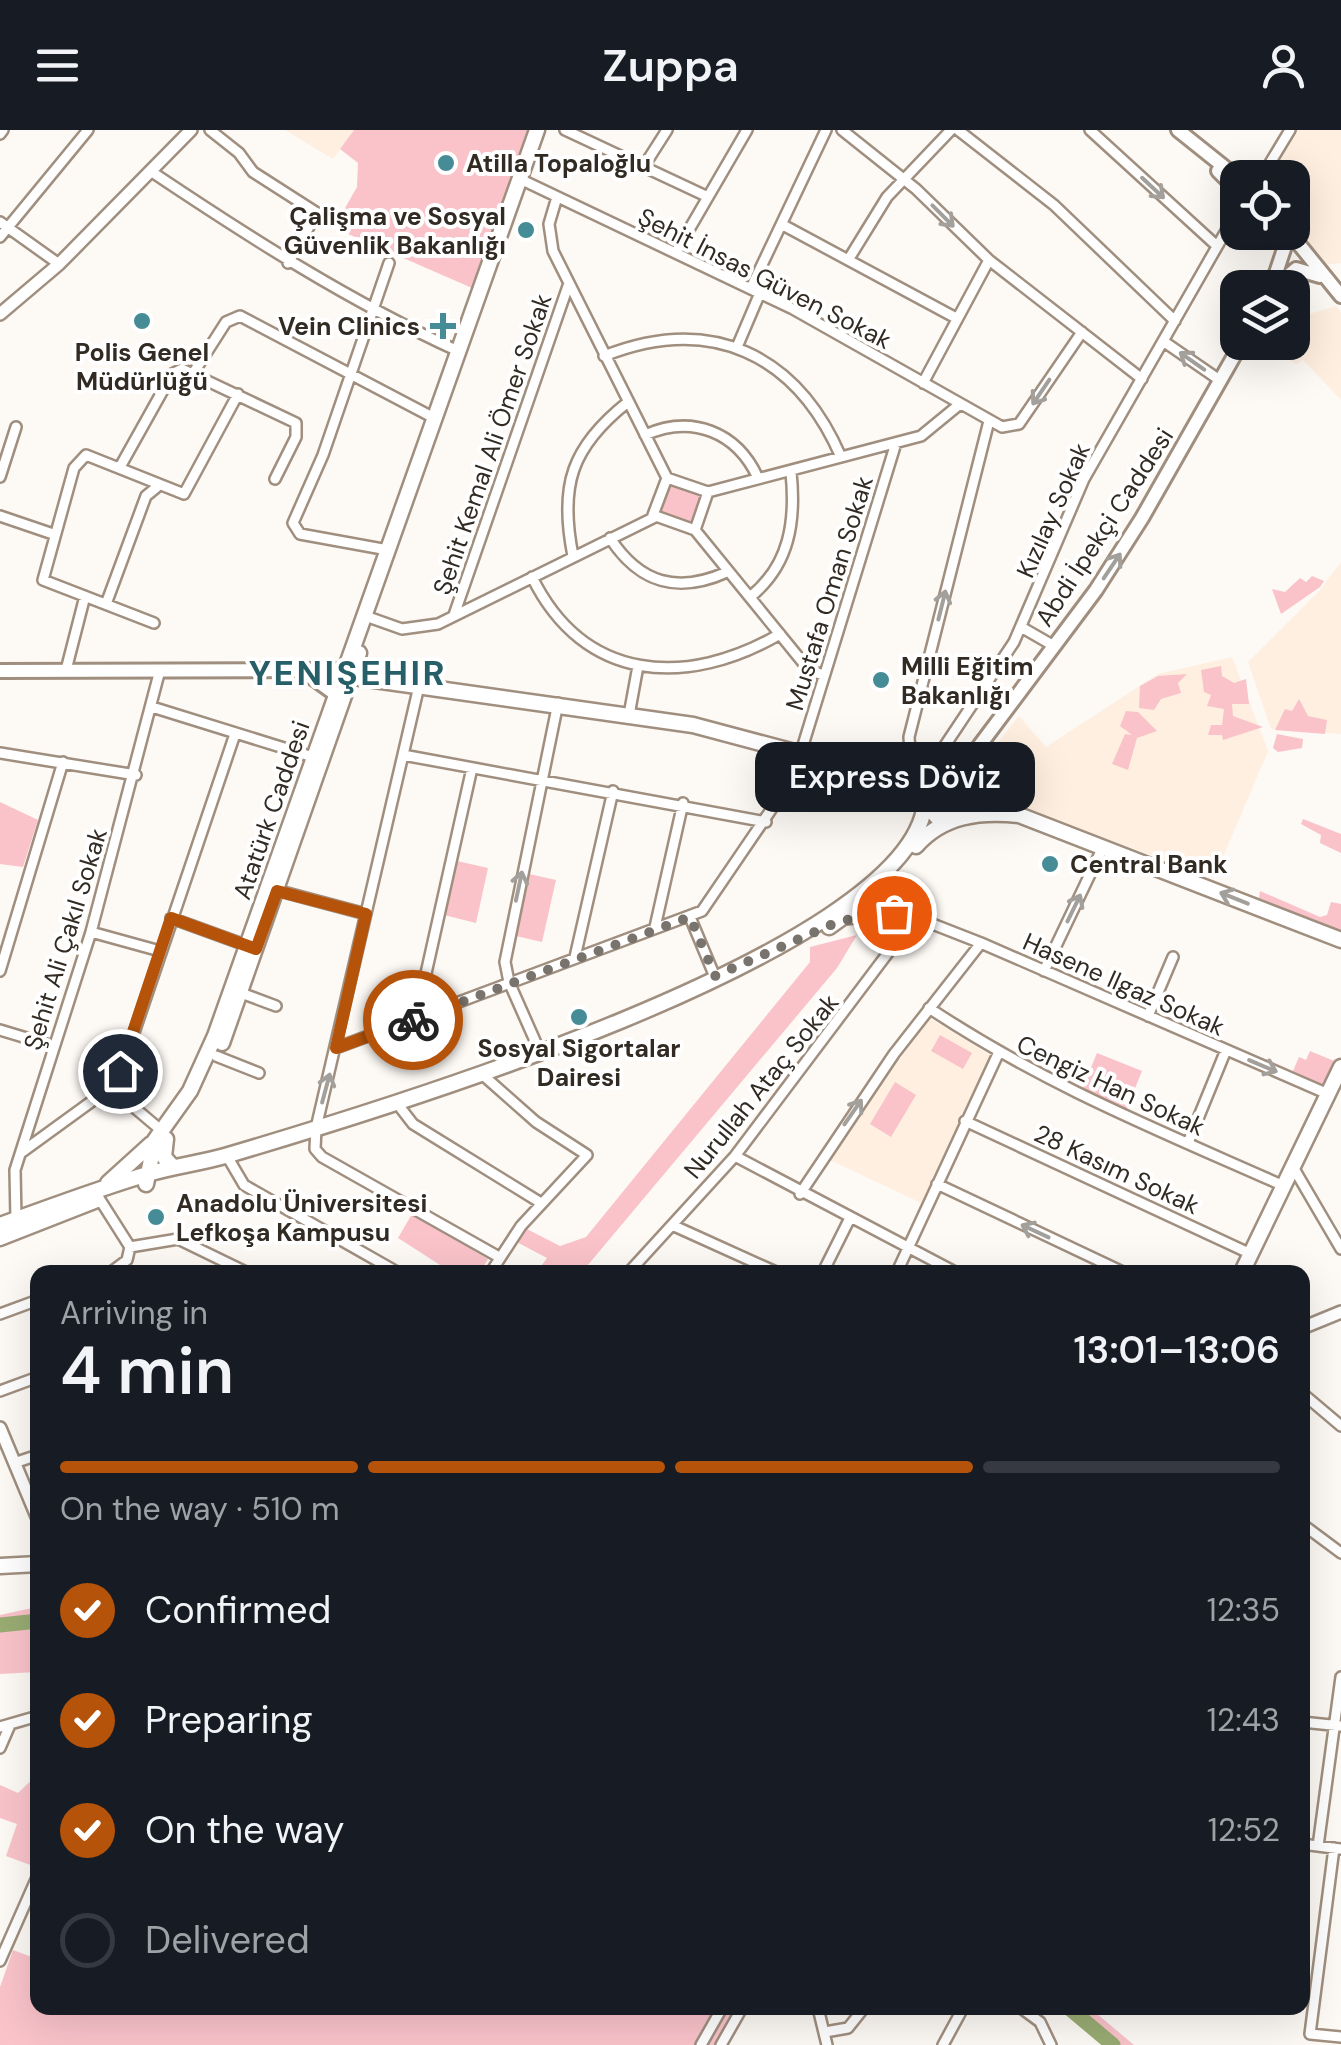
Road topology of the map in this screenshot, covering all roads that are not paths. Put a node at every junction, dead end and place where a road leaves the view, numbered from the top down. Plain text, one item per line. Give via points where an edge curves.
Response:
1 (88, 130) edge
2 (191, 130) edge
3 (210, 130) edge
4 (537, 130) edge
5 (564, 130) edge
6 (667, 130) edge
7 (747, 130) edge
8 (826, 130) edge
9 (842, 130) edge
10 (955, 130) edge
11 (1090, 130) edge
12 (1178, 130) edge
13 (1290, 130) edge
14 (1198, 146) junction
15 (1272, 160) edge
16 (1220, 164) edge
17 (644, 166) junction
18 (1220, 171) edge
19 (152, 172) junction
20 (520, 179) junction
21 (905, 180) junction
22 (706, 196) junction
23 (557, 197) junction
24 (0, 222) edge
25 (782, 225) junction
26 (10, 228) junction
27 (0, 237) edge
28 (1220, 242) edge
29 (1218, 246) junction
30 (1303, 250) edge
31 (676, 252) junction
32 (850, 257) junction
33 (988, 260) junction
34 (390, 262) dead end
35 (288, 263) junction
36 (59, 264) junction
37 (1310, 274) edge
38 (1327, 280) junction
39 (568, 286) junction
40 (756, 290) junction
41 (1341, 296) edge
42 (372, 311) junction
43 (0, 314) edge
44 (956, 318) junction
45 (1175, 322) junction
46 (1082, 332) junction
47 (1163, 341) junction
48 (736, 347) junction
49 (458, 351) junction
50 (604, 356) junction
51 (1232, 360) edge
52 (194, 372) junction
53 (351, 378) junction
54 (1142, 378) junction
55 (1221, 381) junction
56 (924, 383) junction
57 (238, 394) junction
58 (628, 402) junction
59 (960, 404) junction
60 (436, 419) junction
61 (989, 420) junction
62 (16, 427) dead end
63 (645, 435) junction
64 (896, 443) junction
65 (840, 457) junction
66 (120, 467) junction
67 (791, 472) junction
68 (0, 477) edge
69 (667, 478) junction
70 (758, 478) junction
71 (275, 479) dead end
72 (157, 487) junction
73 (708, 492) junction
74 (0, 516) edge
75 (654, 517) junction
76 (694, 530) junction
77 (53, 534) junction
78 (610, 538) junction
79 (388, 553) junction
80 (574, 556) junction
81 (727, 572) junction
82 (532, 577) junction
83 (85, 596) junction
84 (750, 598) junction
85 (106, 604) junction
86 (454, 615) junction
87 (370, 618) junction
88 (154, 623) dead end
89 (1022, 627) junction
90 (780, 634) junction
91 (1054, 646) junction
92 (355, 650) junction
93 (638, 666) junction
94 (325, 669) junction
95 (66, 670) junction
96 (160, 670) junction
97 (0, 671) edge
98 (305, 674) junction
99 (346, 674) junction
100 (823, 675) junction
101 (372, 676) junction
102 (419, 683) junction
103 (340, 696) junction
104 (558, 703) junction
105 (152, 707) junction
106 (629, 715) junction
107 (992, 729) junction
108 (235, 734) junction
109 (0, 753) edge
110 (403, 756) junction
111 (804, 756) junction
112 (312, 757) junction
113 (62, 762) junction
114 (472, 768) junction
115 (944, 774) junction
116 (136, 775) junction
117 (881, 775) junction
118 (542, 780) junction
119 (613, 791) junction
120 (924, 802) junction
121 (683, 804) junction
122 (1019, 815) junction
123 (963, 817) junction
124 (766, 822) junction
125 (1104, 846) junction
126 (272, 889) junction
127 (863, 898) junction
128 (903, 912) junction
129 (366, 914) junction
130 (690, 917) junction
131 (915, 917) junction
132 (171, 918) junction
133 (840, 921) junction
134 (655, 928) junction
135 (91, 932) junction
136 (790, 940) junction
137 (1341, 942) edge
138 (981, 943) junction
139 (252, 947) junction
140 (160, 951) junction
141 (575, 957) junction
142 (1173, 957) dead end
143 (1, 964) edge
144 (1044, 970) junction
145 (715, 976) junction
146 (509, 982) junction
147 (242, 993) junction
148 (276, 1006) dead end
149 (929, 1008) junction
150 (1148, 1016) junction
151 (416, 1018) junction
152 (0, 1030) edge
153 (54, 1046) junction
154 (336, 1048) junction
155 (1226, 1050) junction
156 (541, 1054) junction
157 (998, 1054) junction
158 (216, 1056) junction
159 (1341, 1066) edge
160 (258, 1073) dead end
161 (484, 1076) junction
162 (117, 1083) junction
163 (1328, 1094) junction
164 (396, 1102) junction
165 (966, 1122) junction
166 (316, 1128) junction
167 (161, 1136) junction
168 (1188, 1143) junction
169 (20, 1153) junction
170 (734, 1156) junction
171 (220, 1158) junction
172 (173, 1167) junction
173 (1293, 1167) junction
174 (150, 1178) junction
175 (937, 1184) junction
176 (1284, 1186) junction
177 (99, 1192) junction
178 (800, 1194) junction
179 (541, 1203) junction
180 (16, 1219) junction
181 (849, 1220) junction
182 (0, 1225) edge
183 (672, 1226) junction
184 (0, 1238) edge
185 (130, 1248) junction
186 (907, 1250) junction
187 (1341, 1250) edge
188 (1251, 1254) junction
189 (499, 1257) junction
190 (121, 1265) edge
191 (232, 1265) edge
192 (385, 1265) edge
193 (495, 1265) edge
194 (636, 1265) edge
195 (760, 1265) edge
196 (827, 1265) edge
197 (900, 1265) edge
198 (940, 1265) edge
199 (1108, 1265) edge
200 (1246, 1265) edge
201 (30, 1303) edge
202 (1341, 1312) edge
203 (0, 1314) edge
204 (1310, 1325) edge
205 (30, 1380) edge
206 (0, 1391) edge
207 (1310, 1400) edge
208 (1341, 1426) edge
209 (0, 1428) edge
210 (30, 1458) edge
211 (14, 1463) junction
212 (30, 1500) edge
213 (1310, 1530) edge
214 (1341, 1553) edge
215 (30, 1564) edge
216 (0, 1566) edge
217 (1341, 1676) edge
218 (30, 1718) edge
219 (1310, 1723) edge
220 (5, 1726) edge
221 (1336, 1726) edge
222 (0, 1748) edge
223 (1310, 1845) edge
224 (1318, 1846) junction
225 (1338, 1848) edge
226 (30, 1893) edge
227 (0, 1962) edge
228 (718, 2015) edge
229 (738, 2015) edge
230 (820, 2015) edge
231 (858, 2015) edge
232 (959, 2015) edge
233 (1030, 2015) edge
234 (824, 2032) junction
235 (1341, 2037) edge
236 (701, 2045) edge
237 (720, 2045) edge
238 (827, 2045) edge
239 (943, 2045) edge
240 (1051, 2045) edge

1 - 26 street
2 - 19 street
3 - 35 street via 253,172 317,213
4 - 20 main road, Atatürk Caddesi
5 - 17 street
6 - 17 street
7 - 22 street
8 - 25 street
9 - 21 street
10 - 21 street
10 - 45 street via 1054,205
11 -> 29 street
12 - 14 main road
13 - 15 street
14 - 16 main road
14 - 18 main road
17 - 22 street
19 - 35 street
19 - 36 street
20 - 23 street, Şehit İnsas Güven Sokak
20 - 49 main road, Atatürk Caddesi
21 - 32 street
21 -> 33 street
22 - 31 street
23 - 31 street, Şehit İnsas Güven Sokak
23 - 39 street via 550,238
24 - 26 street
25 - 32 street
25 - 40 street
26 - 27 street
26 - 36 street
28 - 29 street, Kızılay Sokak
29 - 45 street, Kızılay Sokak
30 - 38 main road
31 - 40 street, Şehit İnsas Güven Sokak
32 - 44 street
33 - 44 street
33 - 46 street
34 - 42 street
35 - 42 street
36 - 43 street
37 - 38 main road
38 - 41 main road
39 - 50 street
39 - 86 street, Şehit Kemal Ali Ömer Sokak
40 - 48 street
40 - 56 street, Şehit İnsas Güven Sokak
42 - 49 street
42 - 53 street
44 - 56 street
45 - 47 street, Kızılay Sokak
46 - 54 street
46 -> 61 street via 1019,424
47 - 54 street, Kızılay Sokak
55 -> 47 street
48 - 50 street via 678,338 640,342
48 - 65 street via 798,388
49 - 60 main road, Atatürk Caddesi
50 - 58 street
51 - 55 main road, Abdi İpekçi Caddesi
52 - 53 street via 236,316
52 - 57 street
52 - 66 street via 172,374
53 - 60 street
53 - 79 street via 293,530
54 - 89 street, Kızılay Sokak via 1075,497
91 -> 55 main road, Abdi İpekçi Caddesi via 1120,554
56 - 59 street, Şehit İnsas Güven Sokak
57 - 71 street via 296,423
57 - 72 street via 190,490 180,495
58 - 63 street
58 - 80 street via 597,429 572,471 566,510
59 - 61 street, Şehit İnsas Güven Sokak
59 - 64 street via 931,431
60 - 79 main road, Atatürk Caddesi
89 -> 61 street, Kızılay Sokak via 940,753 923,760 910,752
62 - 68 street
63 - 69 street
63 - 70 street via 675,426 713,431 744,454
64 - 65 street
64 - 100 street, Mustafa Oman Sokak
65 - 67 street
66 - 72 street
66 - 77 street via 80,456
67 - 70 street
67 - 84 street via 789,539 776,568
69 - 73 street
69 - 75 street
70 - 73 street
72 - 85 street via 146,496
73 - 76 street
74 - 77 street
75 - 76 street
75 - 78 street
76 - 81 street
77 - 83 street via 42,577
78 - 80 street
78 - 81 street via 638,571 662,583 702,583
79 - 87 main road, Atatürk Caddesi
79 - 92 main road, Atatürk Caddesi
80 - 82 street
81 - 84 street
82 - 86 street
82 - 93 street via 566,626 606,654
83 - 85 street
83 - 95 street
84 - 90 street
85 - 88 street
86 - 87 street via 412,630
87 - 92 main road, Atatürk Caddesi
89 - 91 street
90 - 93 street via 694,669
90 - 100 street via 809,670
91 - 107 main road, Abdi İpekçi Caddesi
92 - 94 main road
92 - 99 main road, Atatürk Caddesi
92 - 101 main road
93 - 106 street
94 - 98 main road
94 - 99 main road
95 - 96 main road
95 - 97 main road
96 - 98 main road
96 - 105 street, Şehit Ali Çakıl Sokak
98 - 99 main road
98 - 103 main road
99 - 101 main road
99 - 103 main road, Atatürk Caddesi
100 - 111 street, Mustafa Oman Sokak
101 - 102 main road
101 - 103 main road
102 - 104 main road
102 - 110 street
103 - 112 main road, Atatürk Caddesi
103 - 126 main road, Atatürk Caddesi
104 - 106 main road
104 - 118 street
105 - 108 street
105 - 116 street, Şehit Ali Çakıl Sokak
106 - 111 main road
107 - 115 main road, Abdi İpekçi Caddesi via 971,757
107 - 122 main road, Abdi İpekçi Caddesi via 974,762 972,787 989,804
108 - 112 street
108 - 132 street
109 - 113 street
110 - 114 street
110 - 129 street
111 - 117 main road
111 - 124 street, Mustafa Oman Sokak
112 - 126 main road, Atatürk Caddesi
113 - 116 street
113 - 143 street
114 - 118 street
114 - 151 street
115 - 117 main road via 912,780
115 - 120 main road, Abdi İpekçi Caddesi via 928,785
116 - 135 street, Şehit Ali Çakıl Sokak
117 - 120 main road
118 - 119 street
146 -> 118 street via 508,936
119 - 121 street
119 - 141 street
120 - 123 main road via 937,817
120 - 127 main road via 914,836
121 - 124 street
121 - 134 street
122 - 123 main road
122 - 125 main road
123 - 127 main road via 928,833
124 - 130 street, Mustafa Oman Sokak via 712,901
137 -> 125 main road
144 -> 125 street
126 - 129 street
126 - 139 main road, Atatürk Caddesi
127 - 128 street, Hasene Ilgaz Sokak
127 - 133 main road
127 - 136 main road
128 - 131 street, Hasene Ilgaz Sokak
128 - 133 street
129 - 154 street
130 - 134 street
130 - 145 street
131 - 138 street, Hasene Ilgaz Sokak
131 - 170 street, Nurullah Ataç Sokak
132 - 139 street
132 - 140 street
133 - 136 main road
134 - 141 street
135 - 140 street
135 - 153 street, Şehit Ali Çakıl Sokak
136 - 145 main road
138 - 144 street, Hasene Ilgaz Sokak
138 - 149 street
139 - 147 main road, Atatürk Caddesi
139 - 167 main road, Atatürk Caddesi via 203,1064
140 - 162 street
141 - 146 street
142 - 150 street
144 - 150 street, Hasene Ilgaz Sokak
145 - 156 main road
146 - 151 street
146 - 156 street
147 - 148 street
147 - 158 main road, Atatürk Caddesi
149 - 157 street, Cengiz Han Sokak
178 -> 149 street
150 - 155 street, Hasene Ilgaz Sokak
151 - 154 street
152 - 153 street
153 - 169 street, Şehit Ali Çakıl Sokak
166 -> 154 street
155 -> 163 street, Hasene Ilgaz Sokak
155 - 168 street
156 - 161 main road
157 - 165 street
157 - 168 street, Cengiz Han Sokak
158 - 160 street
158 - 167 main road, Atatürk Caddesi via 196,1100
159 - 163 main road
161 - 164 main road
161 - 179 street via 536,1122 587,1154
162 - 167 street
162 - 169 street
163 - 173 main road
164 - 166 main road
164 - 179 street via 413,1124
165 - 175 street
165 - 188 street, 28 Kasım Sokak
166 - 171 main road
166 - 189 street via 315,1148 322,1157
167 - 172 main road
167 - 174 main road, Atatürk Caddesi
167 - 177 main road
168 - 176 street, Cengiz Han Sokak
169 - 180 street, Şehit Ali Çakıl Sokak via 12,1191
170 - 178 street
170 - 183 street, Nurullah Ataç Sokak
171 - 172 main road
171 - 174 main road
171 - 192 street via 244,1185
172 - 174 main road
173 - 176 main road
173 - 187 street
174 - 177 main road
175 - 186 street
199 -> 175 street
176 - 188 main road
177 - 180 main road
177 - 184 main road
177 - 185 street
178 - 181 street
179 - 189 street
180 - 182 main road
181 - 186 street
181 - 196 street
183 - 194 street, Nurullah Ataç Sokak
183 - 195 street
185 - 190 street
185 - 191 street via 178,1239
186 - 197 street
186 - 198 street
188 - 200 main road
189 - 193 street
201 - 203 street
202 - 204 street
205 - 206 street
207 - 208 street
209 - 211 street
210 - 211 street
211 - 212 street
213 - 214 street
215 - 216 main road
217 - 221 street
218 - 220 street
219 - 221 street
220 - 222 street
221 - 224 street
223 - 224 street
224 - 225 street
225 - 235 street via 1310,2034
226 - 227 street
228 - 236 street
229 - 237 street
230 - 234 street
231 - 234 street via 848,2028
232 - 239 street
233 - 240 street
234 - 238 street

